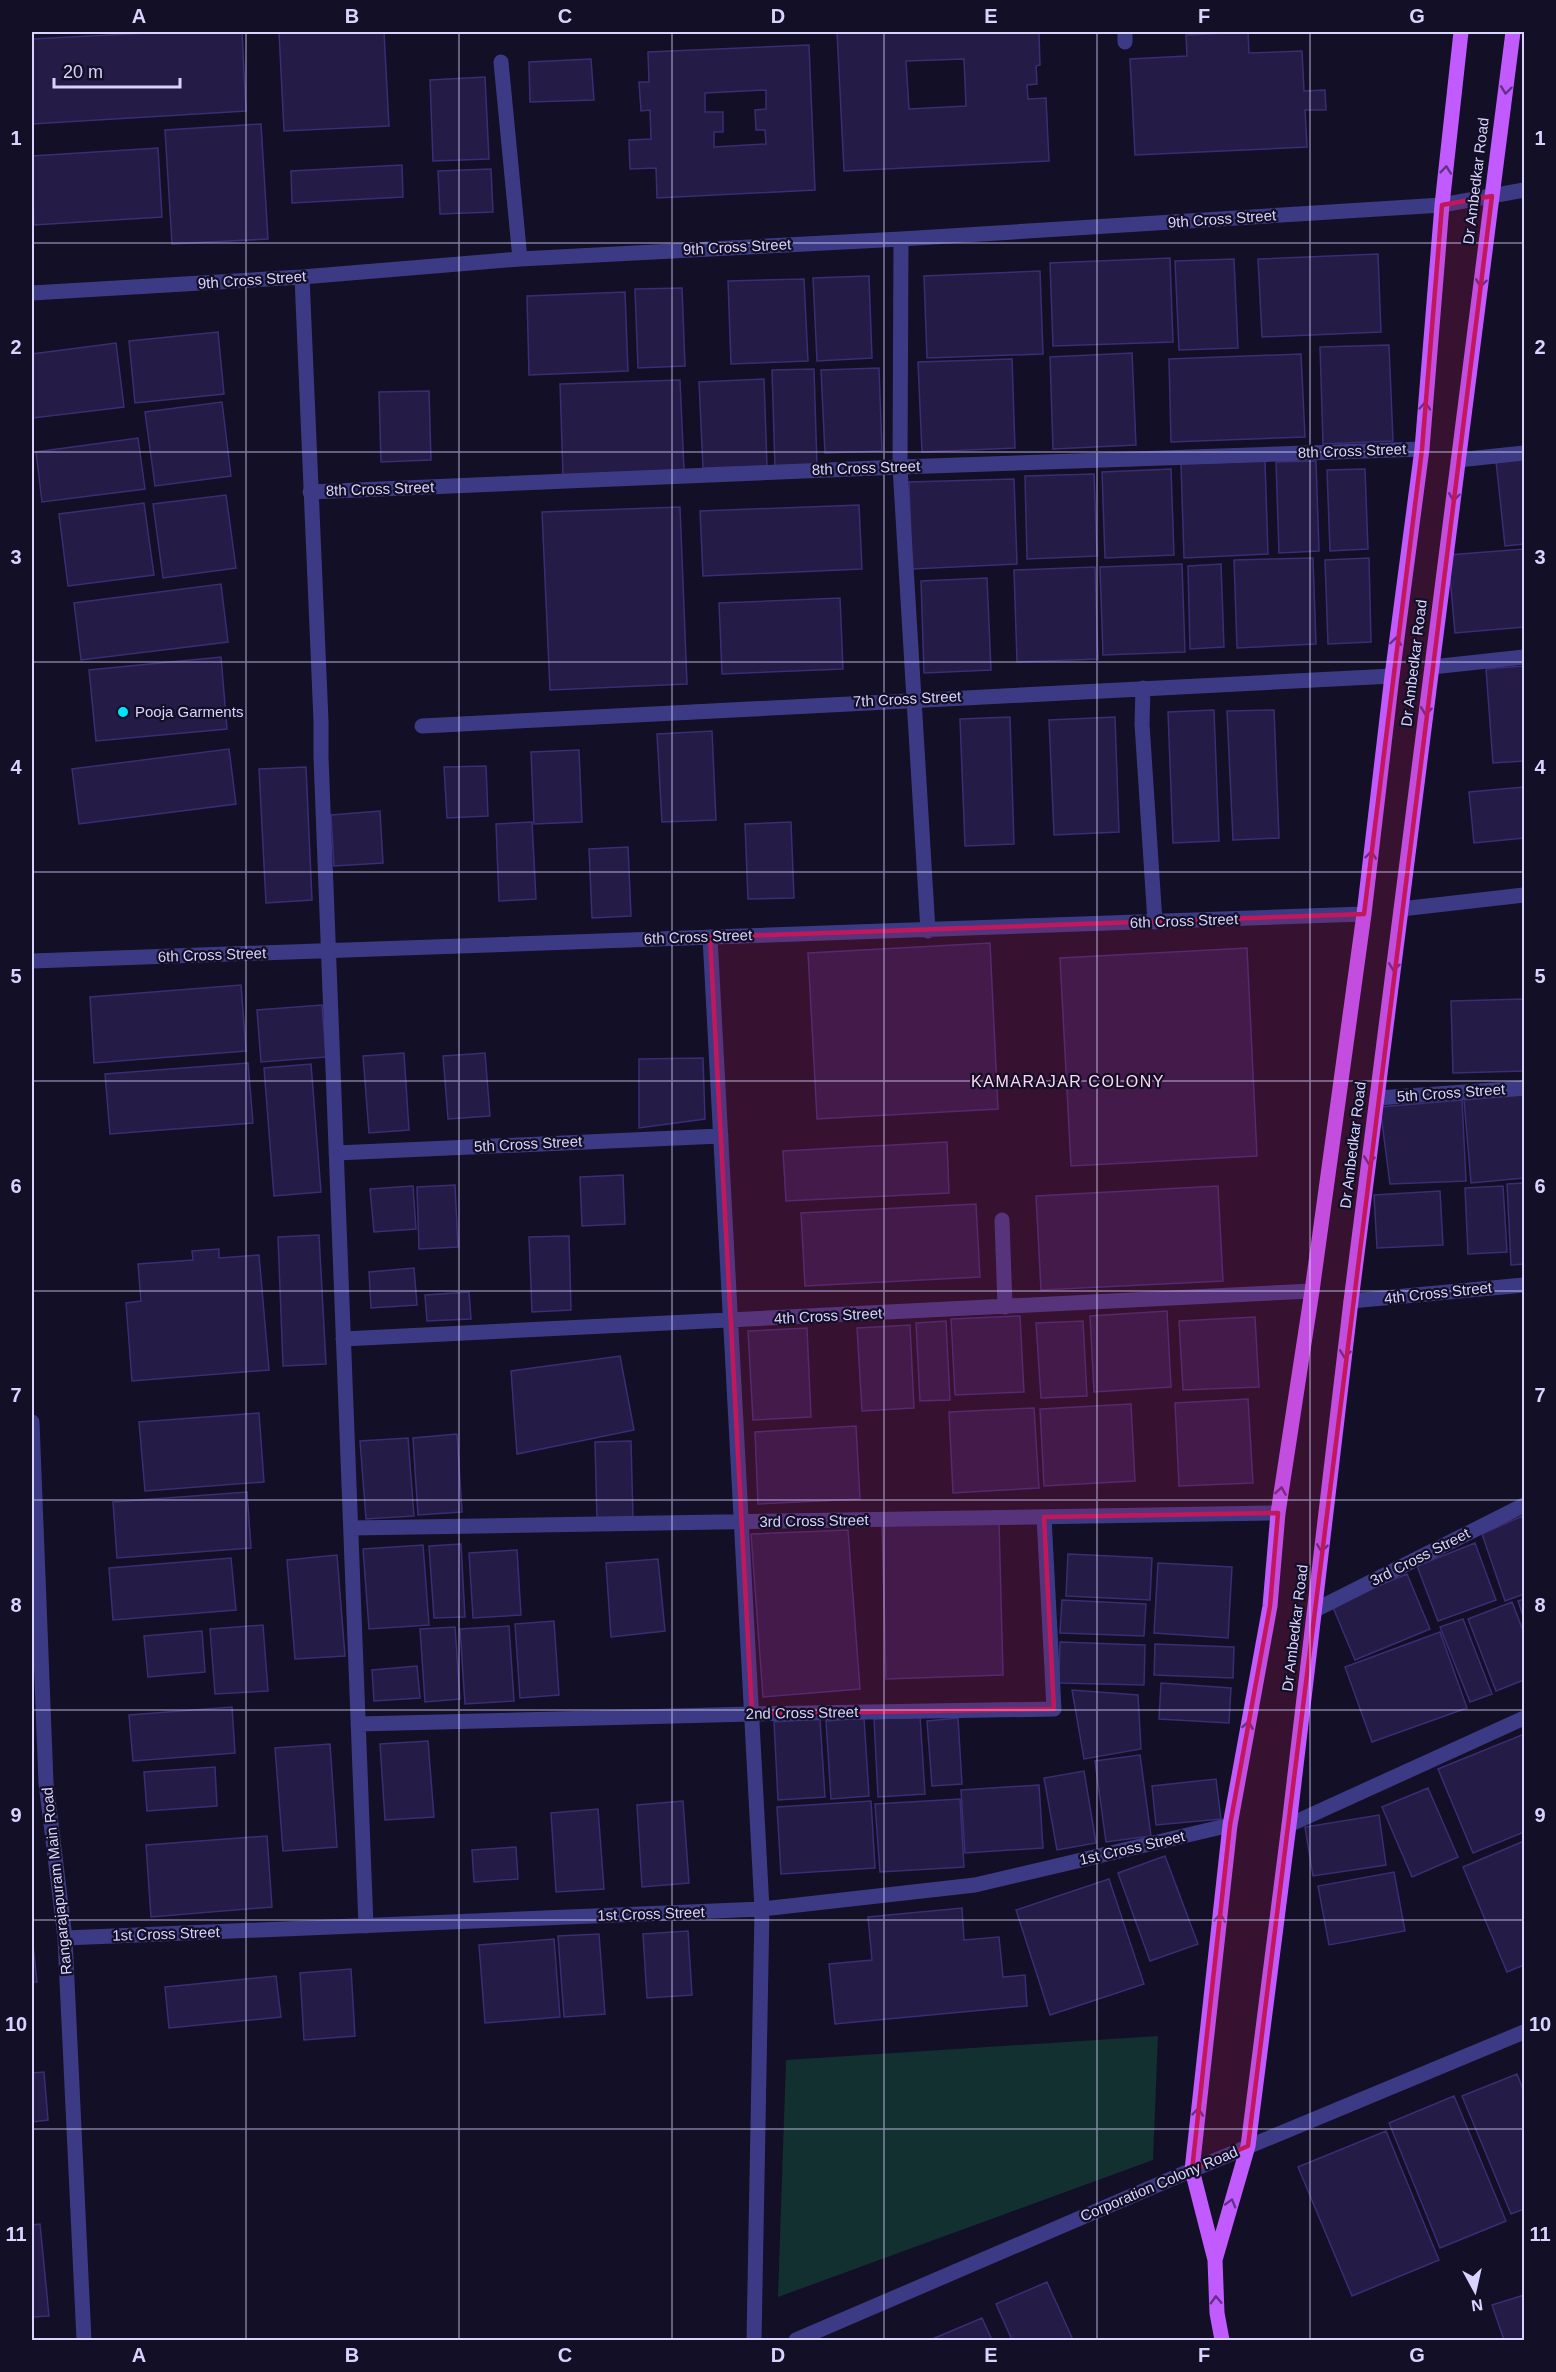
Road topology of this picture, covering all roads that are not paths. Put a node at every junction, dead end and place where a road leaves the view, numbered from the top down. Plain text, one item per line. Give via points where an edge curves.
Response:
1 (1461, 32) edge
2 (1513, 32) edge
3 (501, 62) dead end
4 (1524, 190) edge
5 (1492, 196) junction
6 (1442, 205) junction
7 (901, 239) junction
8 (520, 259) junction
9 (302, 277) junction
10 (32, 293) edge
11 (1422, 449) junction
12 (1524, 453) edge
13 (1458, 460) junction
14 (900, 466) junction
15 (310, 492) junction
16 (1524, 657) edge
17 (1432, 667) junction
18 (1392, 676) junction
19 (1143, 687) junction
20 (913, 699) junction
21 (422, 726) dead end
22 (1524, 895) edge
23 (1401, 909) junction
24 (1364, 914) junction
25 (1155, 922) junction
26 (928, 931) junction
27 (710, 937) junction
28 (328, 951) junction
29 (32, 961) edge
30 (1524, 1088) edge
31 (1377, 1098) junction
32 (721, 1136) junction
33 (336, 1153) junction
34 (1002, 1220) dead end
35 (1524, 1285) edge
36 (1312, 1291) junction
37 (1351, 1301) junction
38 (1005, 1307) junction
39 (730, 1322) junction
40 (343, 1339) junction
41 (32, 1422) edge
42 (1524, 1505) edge
43 (1278, 1513) junction
44 (1044, 1517) junction
45 (741, 1522) junction
46 (351, 1528) junction
47 (35, 1553) edge
48 (1315, 1610) junction
49 (752, 1714) junction
50 (1524, 1718) edge
51 (358, 1724) junction
52 (39, 1784) edge
53 (1230, 1825) junction
54 (1289, 1825) junction
55 (762, 1909) junction
56 (366, 1926) junction
57 (65, 1938) junction
58 (1524, 2032) edge
59 (1248, 2146) junction
60 (1192, 2170) junction
61 (1215, 2260) junction
62 (84, 2340) edge
63 (754, 2340) edge
64 (796, 2340) edge
65 (1222, 2340) edge

6 -> 1 main road, Dr Ambedkar Road
2 -> 5 main road, Dr Ambedkar Road
3 - 8 street
4 - 5 street, 9th Cross Street
5 - 6 street, 9th Cross Street
5 -> 13 main road, Dr Ambedkar Road
6 - 7 street, 9th Cross Street
11 -> 6 main road, Dr Ambedkar Road
7 - 8 street, 9th Cross Street
7 - 14 street
8 - 9 street, 9th Cross Street
9 - 10 street, 9th Cross Street
9 - 15 street
11 - 14 street, 8th Cross Street
18 -> 11 main road, Dr Ambedkar Road
12 - 13 street
13 -> 17 main road, Dr Ambedkar Road
14 - 15 street, 8th Cross Street
14 - 20 street
15 - 28 street
16 - 17 street
17 -> 23 main road, Dr Ambedkar Road
18 - 19 street, 7th Cross Street
24 -> 18 main road, Dr Ambedkar Road
19 - 20 street, 7th Cross Street
19 - 25 street
20 - 21 street, 7th Cross Street
20 - 26 street
22 - 23 street
23 -> 31 main road, Dr Ambedkar Road
24 - 25 street, 6th Cross Street
24 - 36 main road, Dr Ambedkar Road
25 - 26 street, 6th Cross Street
26 - 27 street, 6th Cross Street
27 - 28 street, 6th Cross Street
27 - 32 street
28 - 29 street, 6th Cross Street
28 - 33 street
30 - 31 street, 5th Cross Street
31 -> 37 main road, Dr Ambedkar Road
32 - 33 street, 5th Cross Street
32 - 39 street
33 - 40 street
34 - 38 street
35 - 37 street, 4th Cross Street
36 - 38 street, 4th Cross Street
43 -> 36 main road, Dr Ambedkar Road
37 -> 48 main road, Dr Ambedkar Road
38 - 39 street, 4th Cross Street
39 - 40 street, 4th Cross Street
39 - 45 street
40 - 46 street
41 - 47 street, Rangarajapuram Main Road
42 - 48 street, 3rd Cross Street
43 - 44 street, 3rd Cross Street
53 -> 43 main road, Dr Ambedkar Road via 1270,1606
44 - 45 street, 3rd Cross Street
44 - 49 street, 2nd Cross Street via 1054,1709
45 - 46 street, 3rd Cross Street
45 - 49 street
46 - 51 street
47 - 52 street, Rangarajapuram Main Road
48 - 54 main road, Dr Ambedkar Road
49 - 51 street, 2nd Cross Street
49 - 55 street
50 - 54 street
51 - 56 street
52 - 57 street, Rangarajapuram Main Road
53 - 55 street, 1st Cross Street via 975,1885
60 -> 53 main road, Dr Ambedkar Road
54 - 59 main road, Dr Ambedkar Road
55 - 56 street, 1st Cross Street
55 - 63 street
56 - 57 street, 1st Cross Street
57 - 62 street, Rangarajapuram Main Road
58 - 59 street, Corporation Colony Road
59 - 60 street, Corporation Colony Road
61 -> 59 main road, Dr Ambedkar Road
60 - 61 main road, Dr Ambedkar Road
60 - 64 street, Corporation Colony Road
65 -> 61 main road, Dr Ambedkar Road

